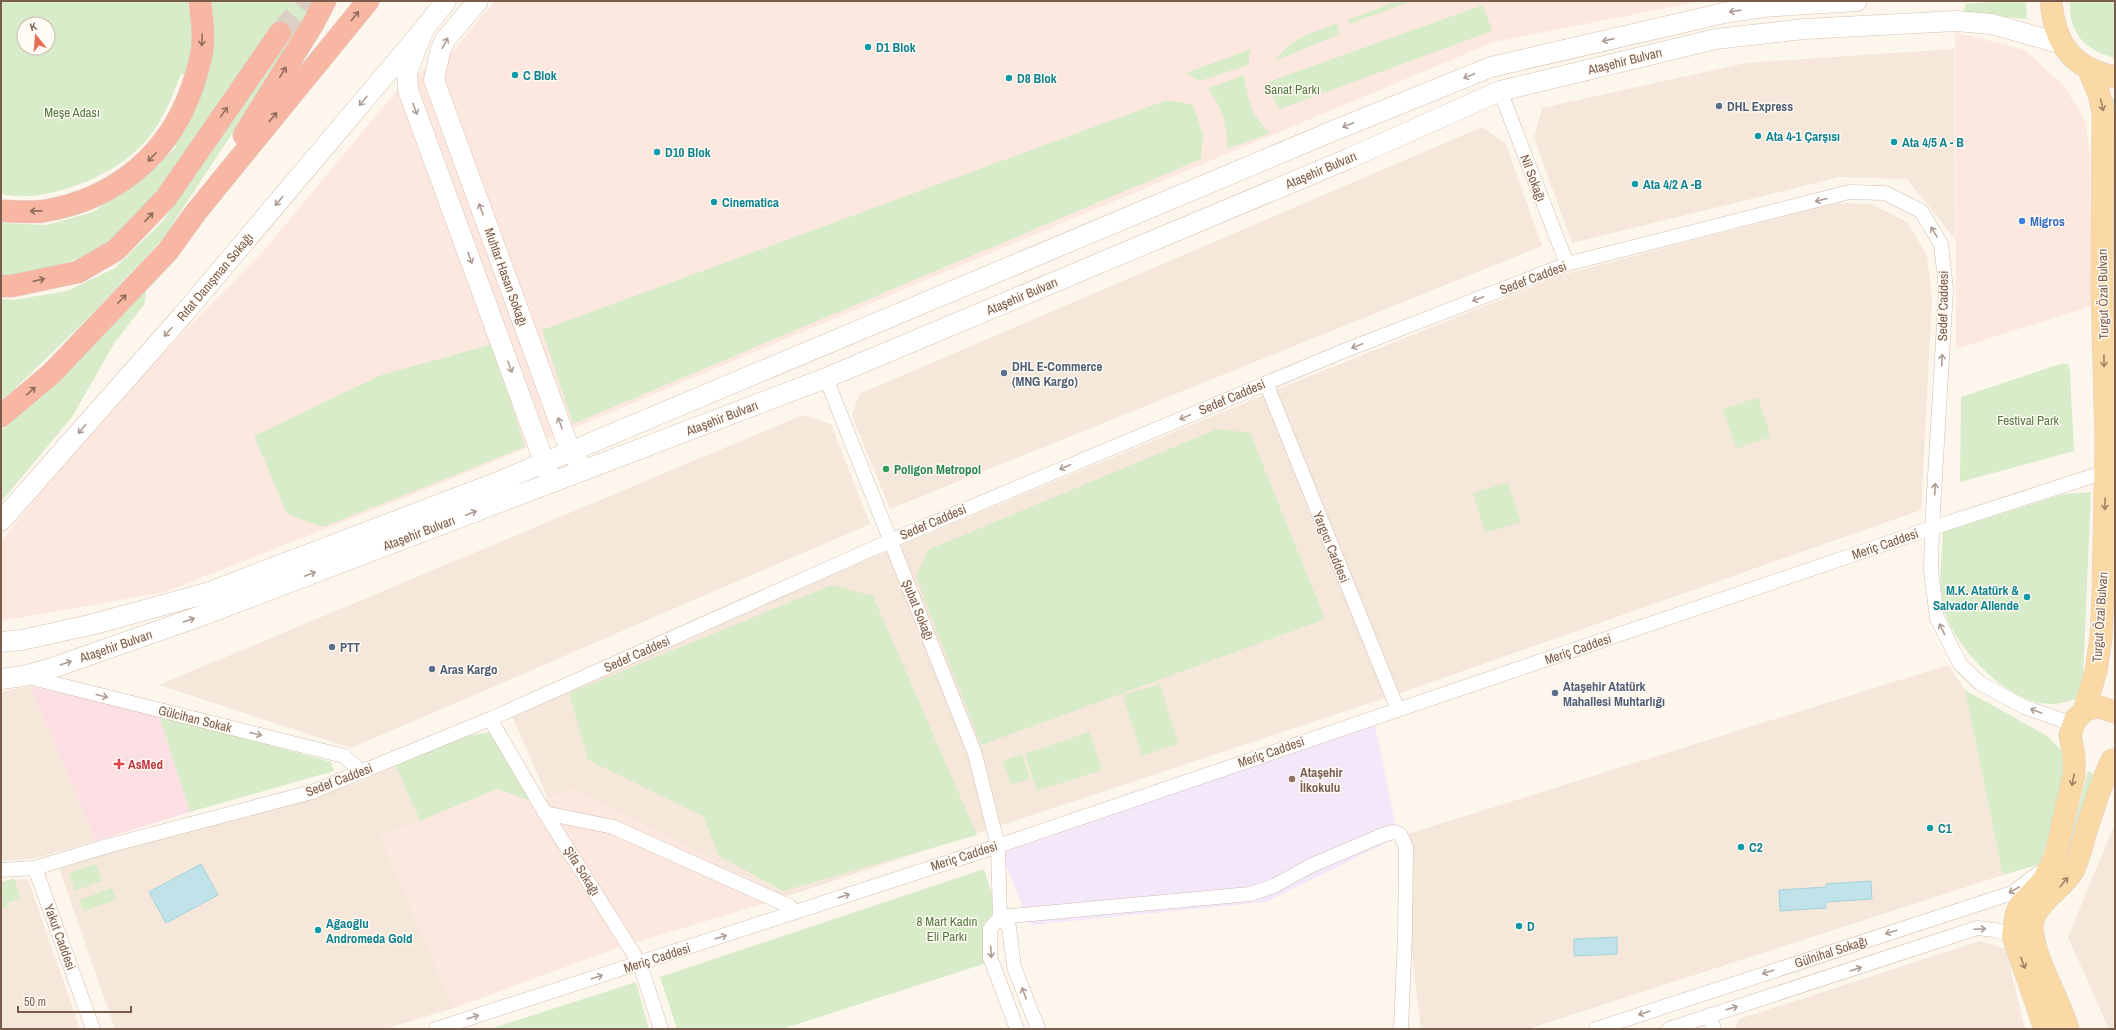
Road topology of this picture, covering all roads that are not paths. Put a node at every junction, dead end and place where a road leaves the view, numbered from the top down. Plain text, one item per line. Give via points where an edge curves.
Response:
1 (200, 1) edge
2 (325, 1) edge
3 (368, 1) edge
4 (446, 1) edge
5 (478, 1) edge
6 (1856, 1) edge
7 (2051, 1) edge
8 (1767, 4) edge
9 (424, 29) junction
10 (280, 33) tunnel mouth
11 (2062, 44) junction
12 (1491, 67) junction
13 (2088, 68) junction
14 (407, 72) junction
15 (2115, 77) edge
16 (382, 78) junction
17 (434, 80) junction
18 (1500, 91) junction
19 (1, 211) edge
20 (196, 212) junction
21 (1567, 264) junction
22 (1, 286) edge
23 (825, 346) junction
24 (826, 378) junction
25 (1266, 383) junction
26 (1, 416) edge
27 (572, 450) junction
28 (544, 462) junction
29 (581, 471) junction
30 (2105, 472) junction
31 (552, 482) junction
32 (1, 521) edge
33 (1932, 528) junction
34 (890, 540) junction
35 (1, 643) edge
36 (24, 676) junction
37 (1, 679) edge
38 (1398, 710) junction
39 (2115, 712) edge
40 (490, 719) junction
41 (2076, 726) junction
42 (2113, 758) edge
43 (361, 771) junction
44 (545, 813) junction
45 (998, 846) junction
46 (2055, 857) junction
47 (35, 868) junction
48 (1, 870) edge
49 (796, 912) junction
50 (1000, 917) junction
51 (2013, 936) junction
52 (640, 964) junction
53 (1710, 1015) junction
54 (93, 1029) edge
55 (436, 1029) edge
56 (660, 1029) edge
57 (1017, 1029) edge
58 (1038, 1029) edge
59 (1401, 1029) edge
60 (1596, 1029) edge
61 (1669, 1029) edge
62 (1714, 1029) edge
63 (2045, 1029) edge
64 (2068, 1029) edge

1 -> 19 highway via 203,38 199,66 184,112 152,157 131,175 73,204 42,211
20 -> 2 highway
20 -> 3 highway
4 - 9 main road, Rıfat Danışman Sokağı
17 -> 5 main road via 445,40
6 - 8 main road, Ataşehir Bulvarı
7 - 11 main road, Turgut Özal Bulvarı via 2053,23
8 -> 12 main road, Ataşehir Bulvarı
9 - 14 main road, Rıfat Danışman Sokağı
9 - 16 main road, Rıfat Danışman Sokağı
22 -> 10 highway via 78,272 116,250 166,198
11 - 13 main road, Turgut Özal Bulvarı via 2073,57
11 - 18 main road, Ataşehir Bulvarı via 1992,24 1956,21 1804,29 1716,39
12 - 18 main road
12 -> 23 main road, Ataşehir Bulvarı
13 - 15 main road, Turgut Özal Bulvarı
13 -> 30 main road, Turgut Özal Bulvarı via 2103,111
14 - 16 main road
14 - 17 main road
14 -> 28 main road, Muhtar Hasan Sokağı via 408,90
16 -> 32 main road, Rıfat Danışman Sokağı via 182,316
27 -> 17 main road, Muhtar Hasan Sokağı via 566,440
18 - 21 street, Nil Sokağı
18 - 24 main road, Ataşehir Bulvarı via 1350,158
26 -> 20 highway via 57,367 168,251
21 -> 25 street, Sedef Caddesi
33 -> 21 street, Sedef Caddesi via 1946,289 1941,244 1921,211 1885,193 1849,192
23 - 24 main road via 831,359
23 - 27 main road, Ataşehir Bulvarı
24 - 29 main road, Ataşehir Bulvarı
24 - 34 street, Şubat Sokağı
25 -> 34 street, Sedef Caddesi
25 - 38 street, Yargıcı Caddesi
27 - 28 main road, Ataşehir Bulvarı
27 - 29 main road, Muhtar Hasan Sokağı
28 - 31 main road, Muhtar Hasan Sokağı
28 - 35 main road, Ataşehir Bulvarı via 449,501 206,593 94,624
29 - 31 main road, Ataşehir Bulvarı
30 - 33 street, Meriç Caddesi
30 -> 41 main road, Turgut Özal Bulvarı via 2101,637 2096,671
36 -> 31 main road, Ataşehir Bulvarı via 209,613
33 - 38 street, Meriç Caddesi
41 -> 33 street, Sedef Caddesi via 2007,698 1980,683 1960,664 1937,618 1931,571
34 - 40 street, Sedef Caddesi
34 - 45 street, Şubat Sokağı via 975,754
36 - 37 main road, Ataşehir Bulvarı
36 -> 43 street, Gülcihan Sokak via 344,756
38 - 45 street, Meriç Caddesi
39 - 41 main road via 2099,707
40 - 43 street, Sedef Caddesi
40 - 44 street, Şifa Sokağı
41 - 42 main road via 2079,755 2095,763
41 -> 46 main road, Turgut Özal Bulvarı via 2074,775
64 -> 42 main road via 2036,946 2032,928 2042,904 2055,893 2072,871 2104,776
43 - 47 street, Sedef Caddesi via 312,792
44 - 49 street via 613,827 789,906
44 - 52 street, Şifa Sokağı
49 -> 45 street, Meriç Caddesi
45 - 50 street, Şubat Sokağı
46 - 51 main road, Turgut Özal Bulvarı via 2043,881 2020,905
46 -> 60 street, Gülnihal Sokağı via 2035,877 2012,893
47 - 48 street, Sedef Caddesi
47 - 54 street, Yakut Caddesi
52 -> 49 street, Meriç Caddesi
50 -> 57 street via 990,929 990,957
58 -> 50 street via 1014,967 1009,927
50 - 59 street via 1250,894 1274,886 1310,866 1393,832 1400,834 1406,847
53 -> 51 street, Gülnihal Sokağı via 1977,928
51 -> 63 main road, Turgut Özal Bulvarı
55 -> 52 street, Meriç Caddesi
52 - 56 street, Şifa Sokağı
53 - 61 street, Gülnihal Sokağı
53 - 62 street

